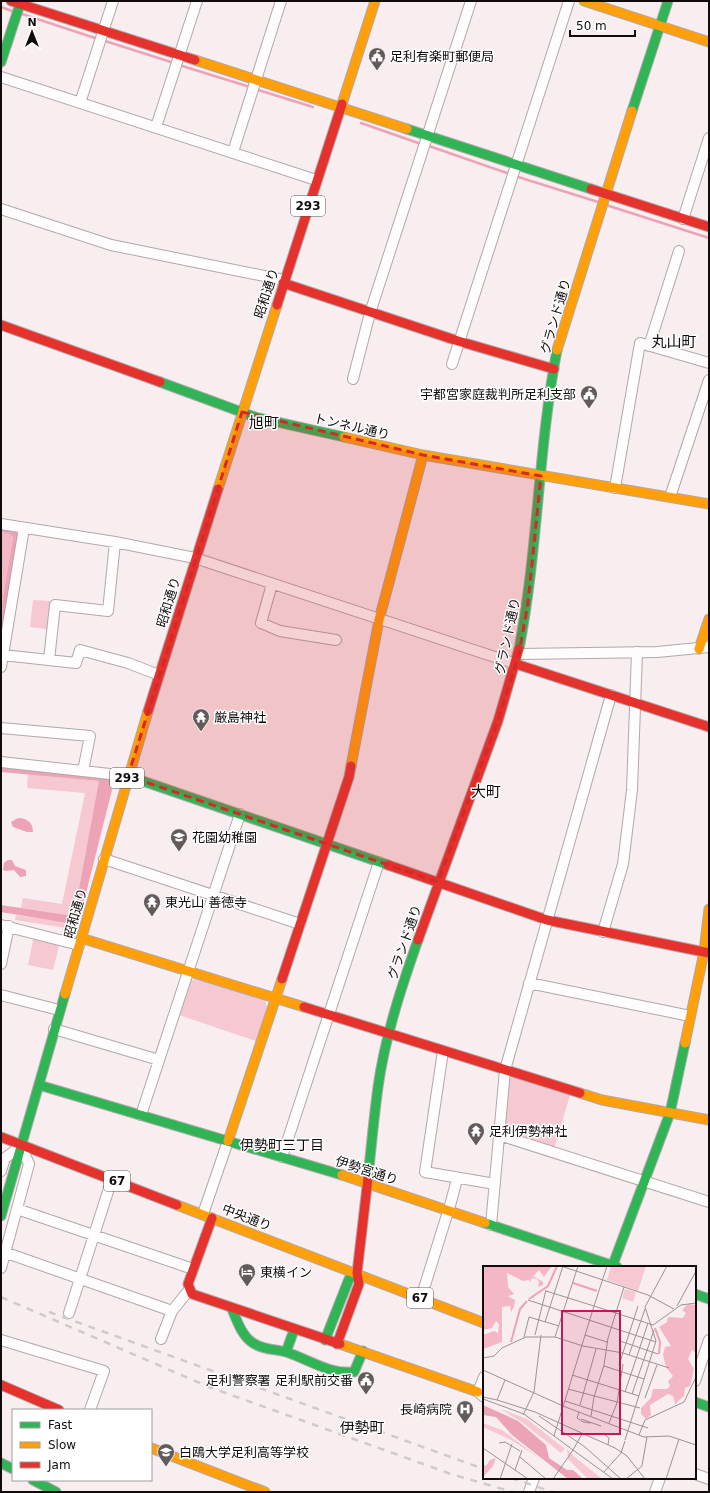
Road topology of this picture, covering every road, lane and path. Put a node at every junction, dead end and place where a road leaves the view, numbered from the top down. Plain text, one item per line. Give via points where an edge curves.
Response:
1 (113, 1) edge
2 (197, 1) edge
3 (281, 1) edge
4 (375, 1) edge
5 (471, 1) edge
6 (569, 1) edge
7 (584, 1) edge
8 (668, 1) edge
9 (17, 2) edge
10 (660, 26) junction
11 (103, 31) junction
12 (709, 42) edge
13 (179, 55) junction
14 (1, 62) edge
15 (1, 77) edge
16 (256, 80) junction
17 (80, 102) junction
18 (340, 107) junction
19 (156, 127) junction
20 (428, 135) junction
21 (709, 138) edge
22 (233, 152) junction
23 (516, 164) junction
24 (316, 180) junction
25 (605, 194) junction
26 (1, 209) edge
27 (683, 219) junction
28 (709, 227) edge
29 (679, 251) dead end
30 (284, 281) junction
31 (370, 313) junction
32 (1, 325) edge
33 (458, 341) junction
34 (649, 346) junction
35 (709, 363) edge
36 (452, 364) dead end
37 (554, 369) junction
38 (353, 379) dead end
39 (709, 380) edge
40 (242, 412) junction
41 (423, 455) junction
42 (541, 476) junction
43 (615, 488) junction
44 (670, 497) junction
45 (709, 504) edge
46 (1, 524) edge
47 (24, 528) junction
48 (115, 542) junction
49 (195, 558) junction
50 (272, 584) junction
51 (709, 619) edge
52 (379, 620) junction
53 (336, 640) dead end
54 (704, 648) edge
55 (637, 652) junction
56 (519, 654) junction
57 (3, 655) junction
58 (49, 660) junction
59 (516, 664) junction
60 (1, 667) edge
61 (159, 675) junction
62 (611, 695) junction
63 (636, 703) junction
64 (709, 727) edge
65 (1, 728) edge
66 (1, 762) edge
67 (83, 771) junction
68 (128, 776) junction
69 (240, 814) junction
70 (327, 844) junction
71 (104, 859) junction
72 (379, 862) junction
73 (438, 882) junction
74 (214, 896) junction
75 (709, 909) edge
76 (547, 920) junction
77 (300, 924) junction
78 (5, 925) edge
79 (603, 932) junction
80 (80, 941) junction
81 (706, 952) edge
82 (1, 964) edge
83 (188, 972) junction
84 (529, 982) junction
85 (1, 995) edge
86 (276, 1000) junction
87 (59, 1010) junction
88 (329, 1016) junction
89 (690, 1016) junction
90 (54, 1029) junction
91 (390, 1034) junction
92 (443, 1051) junction
93 (159, 1060) junction
94 (505, 1070) junction
95 (39, 1085) junction
96 (670, 1113) junction
97 (141, 1115) junction
98 (709, 1120) edge
99 (499, 1135) junction
100 (1, 1137) edge
101 (228, 1141) junction
102 (21, 1146) junction
103 (282, 1157) junction
104 (1, 1172) edge
105 (112, 1179) junction
106 (457, 1179) junction
107 (644, 1182) junction
108 (367, 1183) junction
109 (495, 1184) junction
110 (709, 1202) edge
111 (17, 1209) junction
112 (449, 1211) junction
113 (1, 1216) edge
114 (208, 1216) junction
115 (491, 1225) junction
116 (94, 1236) junction
117 (3, 1252) edge
118 (611, 1266) edge
119 (614, 1266) edge
120 (1, 1268) edge
121 (193, 1269) junction
122 (357, 1273) junction
123 (81, 1279) junction
124 (189, 1290) junction
125 (696, 1294) edge
126 (421, 1298) junction
127 (709, 1299) edge
128 (232, 1309) junction
129 (172, 1311) junction
130 (69, 1313) dead end
131 (483, 1323) edge
132 (294, 1330) junction
133 (161, 1339) dead end
134 (1, 1340) edge
135 (325, 1340) junction
136 (709, 1340) edge
137 (337, 1344) junction
138 (363, 1351) junction
139 (286, 1352) junction
140 (696, 1378) edge
141 (483, 1383) edge
142 (1, 1385) edge
143 (481, 1394) edge
144 (696, 1402) edge
145 (38, 1406) edge
146 (709, 1407) edge
147 (54, 1409) edge
148 (90, 1409) edge
149 (152, 1448) edge
150 (1, 1463) edge
151 (12, 1468) edge
152 (696, 1474) edge
153 (534, 1479) edge
154 (660, 1479) edge
155 (709, 1479) edge
156 (35, 1481) edge
157 (247, 1489) edge
158 (56, 1492) edge
159 (265, 1492) edge
160 (529, 1492) edge
161 (655, 1492) edge

1 - 11 street
2 - 13 street
3 - 16 street
4 - 18 main road, 昭和通り / 293
5 - 20 street
6 - 23 street
7 - 10 main road
8 - 10 main road, グランド通り
9 - 11 main road
9 - 14 main road
10 - 12 main road
10 - 25 main road, グランド通り
11 - 13 main road
11 - 17 street
13 - 16 main road
13 - 19 street
15 - 17 street
16 - 18 main road
16 - 22 street
17 - 19 street
18 - 20 main road
18 - 24 main road, 昭和通り / 293
19 - 22 street
20 - 23 main road
20 - 31 street
21 - 27 street
22 - 24 street
23 - 25 main road
23 - 33 street
24 - 30 main road, 昭和通り / 293
25 - 27 main road
25 - 37 main road, グランド通り via 565,320
26 - 30 street via 111,245
27 - 28 main road
29 - 34 street
30 - 31 main road
30 - 40 main road, 昭和通り / 293
31 - 33 main road
31 - 38 street
32 - 40 main road, トンネル通り
33 - 36 street
33 - 37 main road
34 - 35 street
34 - 43 street via 640,343
37 - 42 main road, グランド通り
39 - 44 street
40 - 41 main road, トンネル通り
40 - 49 main road, 昭和通り / 293
41 - 42 main road, トンネル通り
41 - 52 main road
42 - 43 main road, トンネル通り
42 - 56 main road, グランド通り via 528,603
43 - 44 main road, トンネル通り
44 - 45 main road, トンネル通り
46 - 47 street
47 - 48 street
47 - 57 street
48 - 49 street
48 - 58 street via 108,611 55,605
49 - 50 street
49 - 61 main road, 昭和通り / 293
50 - 52 street
50 - 53 street via 261,622 280,630
51 - 54 main road
52 - 59 street
52 - 70 main road via 349,777
54 - 55 street
55 - 56 street
55 - 63 street
56 - 59 main road, グランド通り
57 - 58 street
57 - 60 street
58 - 61 street via 76,663 80,650 128,663
59 - 62 main road
59 - 73 main road, グランド通り
61 - 68 main road, 昭和通り / 293
62 - 63 main road
62 - 76 street
63 - 64 main road
63 - 79 street via 632,790 623,864
65 - 67 street via 90,736
66 - 67 street
67 - 68 street
68 - 69 main road
68 - 71 main road, 昭和通り / 293
69 - 70 main road
69 - 74 street
70 - 72 main road
70 - 77 main road
71 - 74 street
71 - 80 main road, 昭和通り / 293
72 - 73 main road
72 - 88 street
73 - 76 main road
73 - 91 main road, グランド通り via 405,978
74 - 77 street
74 - 83 street
75 - 81 main road
76 - 79 main road
76 - 84 street
77 - 86 main road
78 - 80 street
78 - 82 street
79 - 81 main road
80 - 83 main road
80 - 87 main road, 昭和通り / 293
81 - 89 main road
83 - 86 main road
83 - 93 street
84 - 89 street
84 - 94 street
85 - 87 street
86 - 88 main road
86 - 101 main road
87 - 90 main road, 昭和通り / 293
88 - 91 main road
88 - 103 street
89 - 96 main road
90 - 93 street
90 - 95 main road, 昭和通り / 293
91 - 92 main road
91 - 108 main road, グランド通り via 378,1086
92 - 94 main road
92 - 106 street via 425,1172
93 - 97 street
94 - 96 main road via 602,1100
94 - 99 street
95 - 97 main road, 伊勢宮通り
95 - 102 main road, 昭和通り / 293
96 - 98 main road
96 - 107 main road
97 - 101 main road, 伊勢宮通り
99 - 107 street
99 - 109 street
100 - 102 main road, 中央通り / 67
101 - 103 main road, 伊勢宮通り
101 - 114 street
102 - 104 street via 5,1158
102 - 105 main road, 中央通り / 67
102 - 111 street via 29,1164
102 - 113 main road, 昭和通り / 293
103 - 108 main road, 伊勢宮通り
105 - 114 main road, 中央通り / 67
105 - 116 street
106 - 109 street
106 - 112 street
107 - 110 street
107 - 119 main road
108 - 112 main road, 伊勢宮通り
108 - 122 main road, グランド通り
109 - 115 street
111 - 116 street
111 - 117 street
112 - 115 main road, 伊勢宮通り
112 - 126 street
114 - 121 main road
114 - 122 main road, 中央通り / 67
115 - 118 main road, 伊勢宮通り
116 - 121 street
116 - 123 street
117 - 120 street
117 - 123 street
121 - 124 main road via 188,1284
122 - 126 main road, 中央通り / 67
122 - 135 main road via 349,1279
122 - 137 main road, グランド通り via 359,1284
123 - 129 street
123 - 130 street
124 - 128 main road via 198,1297
124 - 129 street
125 - 127 main road
126 - 131 main road, 中央通り / 67
128 - 132 main road
128 - 139 main road via 253,1343
129 - 133 street
132 - 135 main road
132 - 139 main road
134 - 148 street via 104,1371
135 - 137 main road
136 - 140 street
137 - 138 main road
138 - 139 main road via 357,1368 349,1374
138 - 143 main road
141 - 143 street
142 - 145 main road
144 - 146 main road
145 - 147 main road
149 - 157 main road
150 - 151 main road
152 - 155 street
153 - 160 street
154 - 161 street
156 - 158 main road
157 - 159 main road

